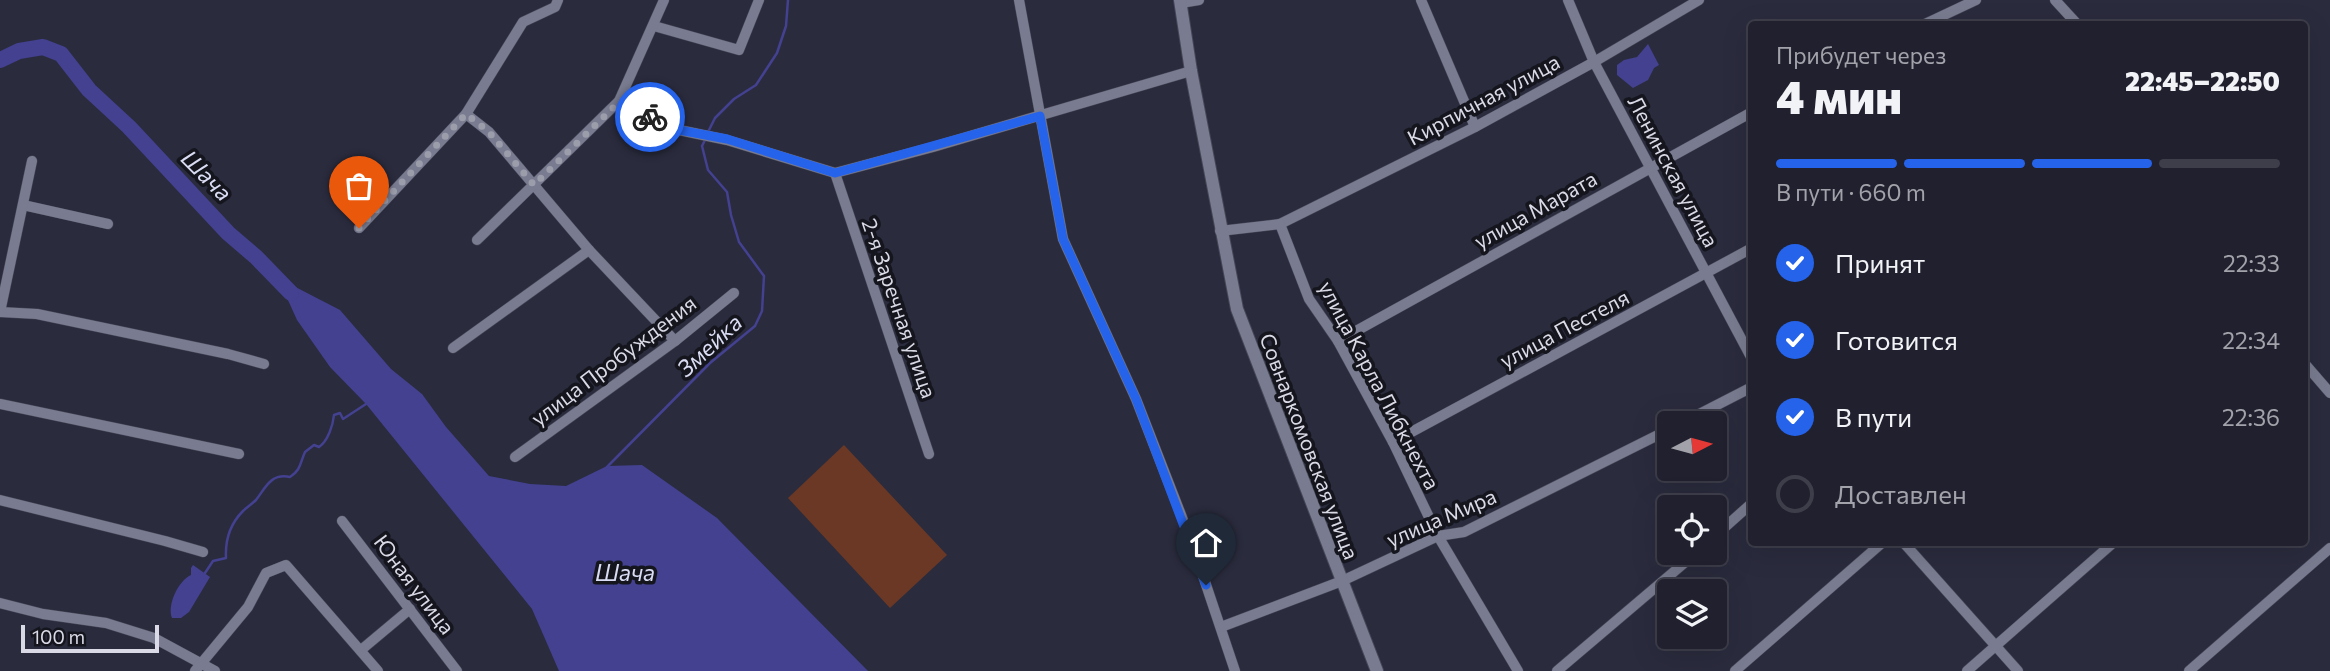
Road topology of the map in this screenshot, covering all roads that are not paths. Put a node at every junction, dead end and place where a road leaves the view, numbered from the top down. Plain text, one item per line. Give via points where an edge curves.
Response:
1 (558, 0) edge
2 (664, 0) edge
3 (759, 0) edge
4 (1019, 0) edge
5 (1199, 0) edge
6 (1421, 0) edge
7 (1568, 0) edge
8 (1699, 0) edge
9 (1976, 0) edge
10 (2055, 0) edge
11 (1180, 2) edge
12 (1931, 21) edge
13 (2074, 21) edge
14 (654, 26) junction
15 (1594, 62) junction
16 (1191, 71) junction
17 (619, 102) junction
18 (466, 114) junction
19 (1748, 114) edge
20 (1040, 116) junction
21 (1475, 127) junction
22 (32, 161) dead end
23 (1649, 168) junction
24 (835, 173) junction
25 (534, 185) junction
26 (23, 205) junction
27 (108, 224) dead end
28 (1280, 224) junction
29 (359, 228) dead end
30 (1220, 231) junction
31 (477, 240) dead end
32 (589, 250) junction
33 (1748, 250) edge
34 (1707, 273) junction
35 (734, 293) dead end
36 (0, 312) edge
37 (675, 341) junction
38 (1338, 341) junction
39 (453, 348) dead end
40 (1748, 351) edge
41 (264, 364) dead end
42 (2308, 367) edge
43 (2317, 379) junction
44 (2308, 383) edge
45 (1748, 389) edge
46 (2330, 393) edge
47 (0, 404) edge
48 (1705, 411) edge
49 (1657, 436) edge
50 (1394, 442) junction
51 (239, 454) dead end
52 (929, 454) dead end
53 (515, 457) dead end
54 (0, 500) edge
55 (1748, 507) edge
56 (342, 521) dead end
57 (1727, 525) edge
58 (1438, 536) junction
59 (1878, 546) edge
60 (1907, 546) edge
61 (2109, 546) edge
62 (2330, 548) edge
63 (203, 552) dead end
64 (1682, 565) edge
65 (1342, 581) junction
66 (0, 603) edge
67 (410, 609) junction
68 (1221, 627) junction
69 (1995, 647) junction
70 (361, 650) junction
71 (199, 667) edge
72 (215, 671) edge
73 (378, 671) edge
74 (457, 671) edge
75 (1235, 671) edge
76 (1377, 671) edge
77 (1518, 671) edge
78 (1557, 671) edge
79 (1735, 671) edge
80 (1967, 671) edge
81 (2018, 671) edge
82 (2189, 671) edge

1 - 18 street via 555,7 523,22
2 - 14 street
3 - 14 street via 739,50
4 - 20 street
5 - 11 street
6 - 21 street
7 - 15 street, Ленинская улица
8 - 15 street, Кирпичная улица
9 - 12 street
10 - 13 street
11 - 16 street
14 - 17 street
15 - 21 street, Кирпичная улица
15 - 23 street, Ленинская улица
16 - 20 street
16 - 30 street
17 - 24 street via 685,132 727,139
17 - 25 street
18 - 25 street via 489,132
18 - 29 street
19 - 23 street, улица Марата
20 - 24 street
20 - 68 street via 1063,239 1136,399
21 - 28 street, Кирпичная улица
22 - 26 street
23 - 34 street, Ленинская улица
23 - 38 street, улица Марата
24 - 52 street, 2-я Заречная улица
25 - 31 street
25 - 32 street
26 - 27 street
26 - 36 street
28 - 30 street
28 - 38 street, улица Карла Либкнехта via 1309,299
30 - 65 street, Совнаркомовская улица via 1237,309
32 - 37 street
32 - 39 street
33 - 34 street, улица Пестеля
34 - 40 street, Ленинская улица
34 - 50 street, улица Пестеля
35 - 37 street, улица Пробуждения
36 - 41 street via 48,316
37 - 53 street, улица Пробуждения
38 - 50 street, улица Карла Либкнехта
42 - 43 street
43 - 44 street
43 - 46 street
45 - 48 street
47 - 51 street
49 - 58 street, улица Мира via 1464,532
50 - 58 street, улица Карла Либкнехта
54 - 63 street
55 - 57 street
56 - 67 street, Юная улица
58 - 65 street, улица Мира
58 - 77 street, улица Карла Либкнехта
59 - 79 street
60 - 69 street
61 - 69 street
62 - 82 street
64 - 78 street
65 - 68 street, улица Мира
65 - 76 street, Совнаркомовская улица
66 - 71 street via 154,638
67 - 70 street
67 - 74 street, Юная улица
68 - 75 street
69 - 80 street
69 - 81 street
70 - 71 street via 286,565 266,573 248,607
70 - 73 street
71 - 72 street

